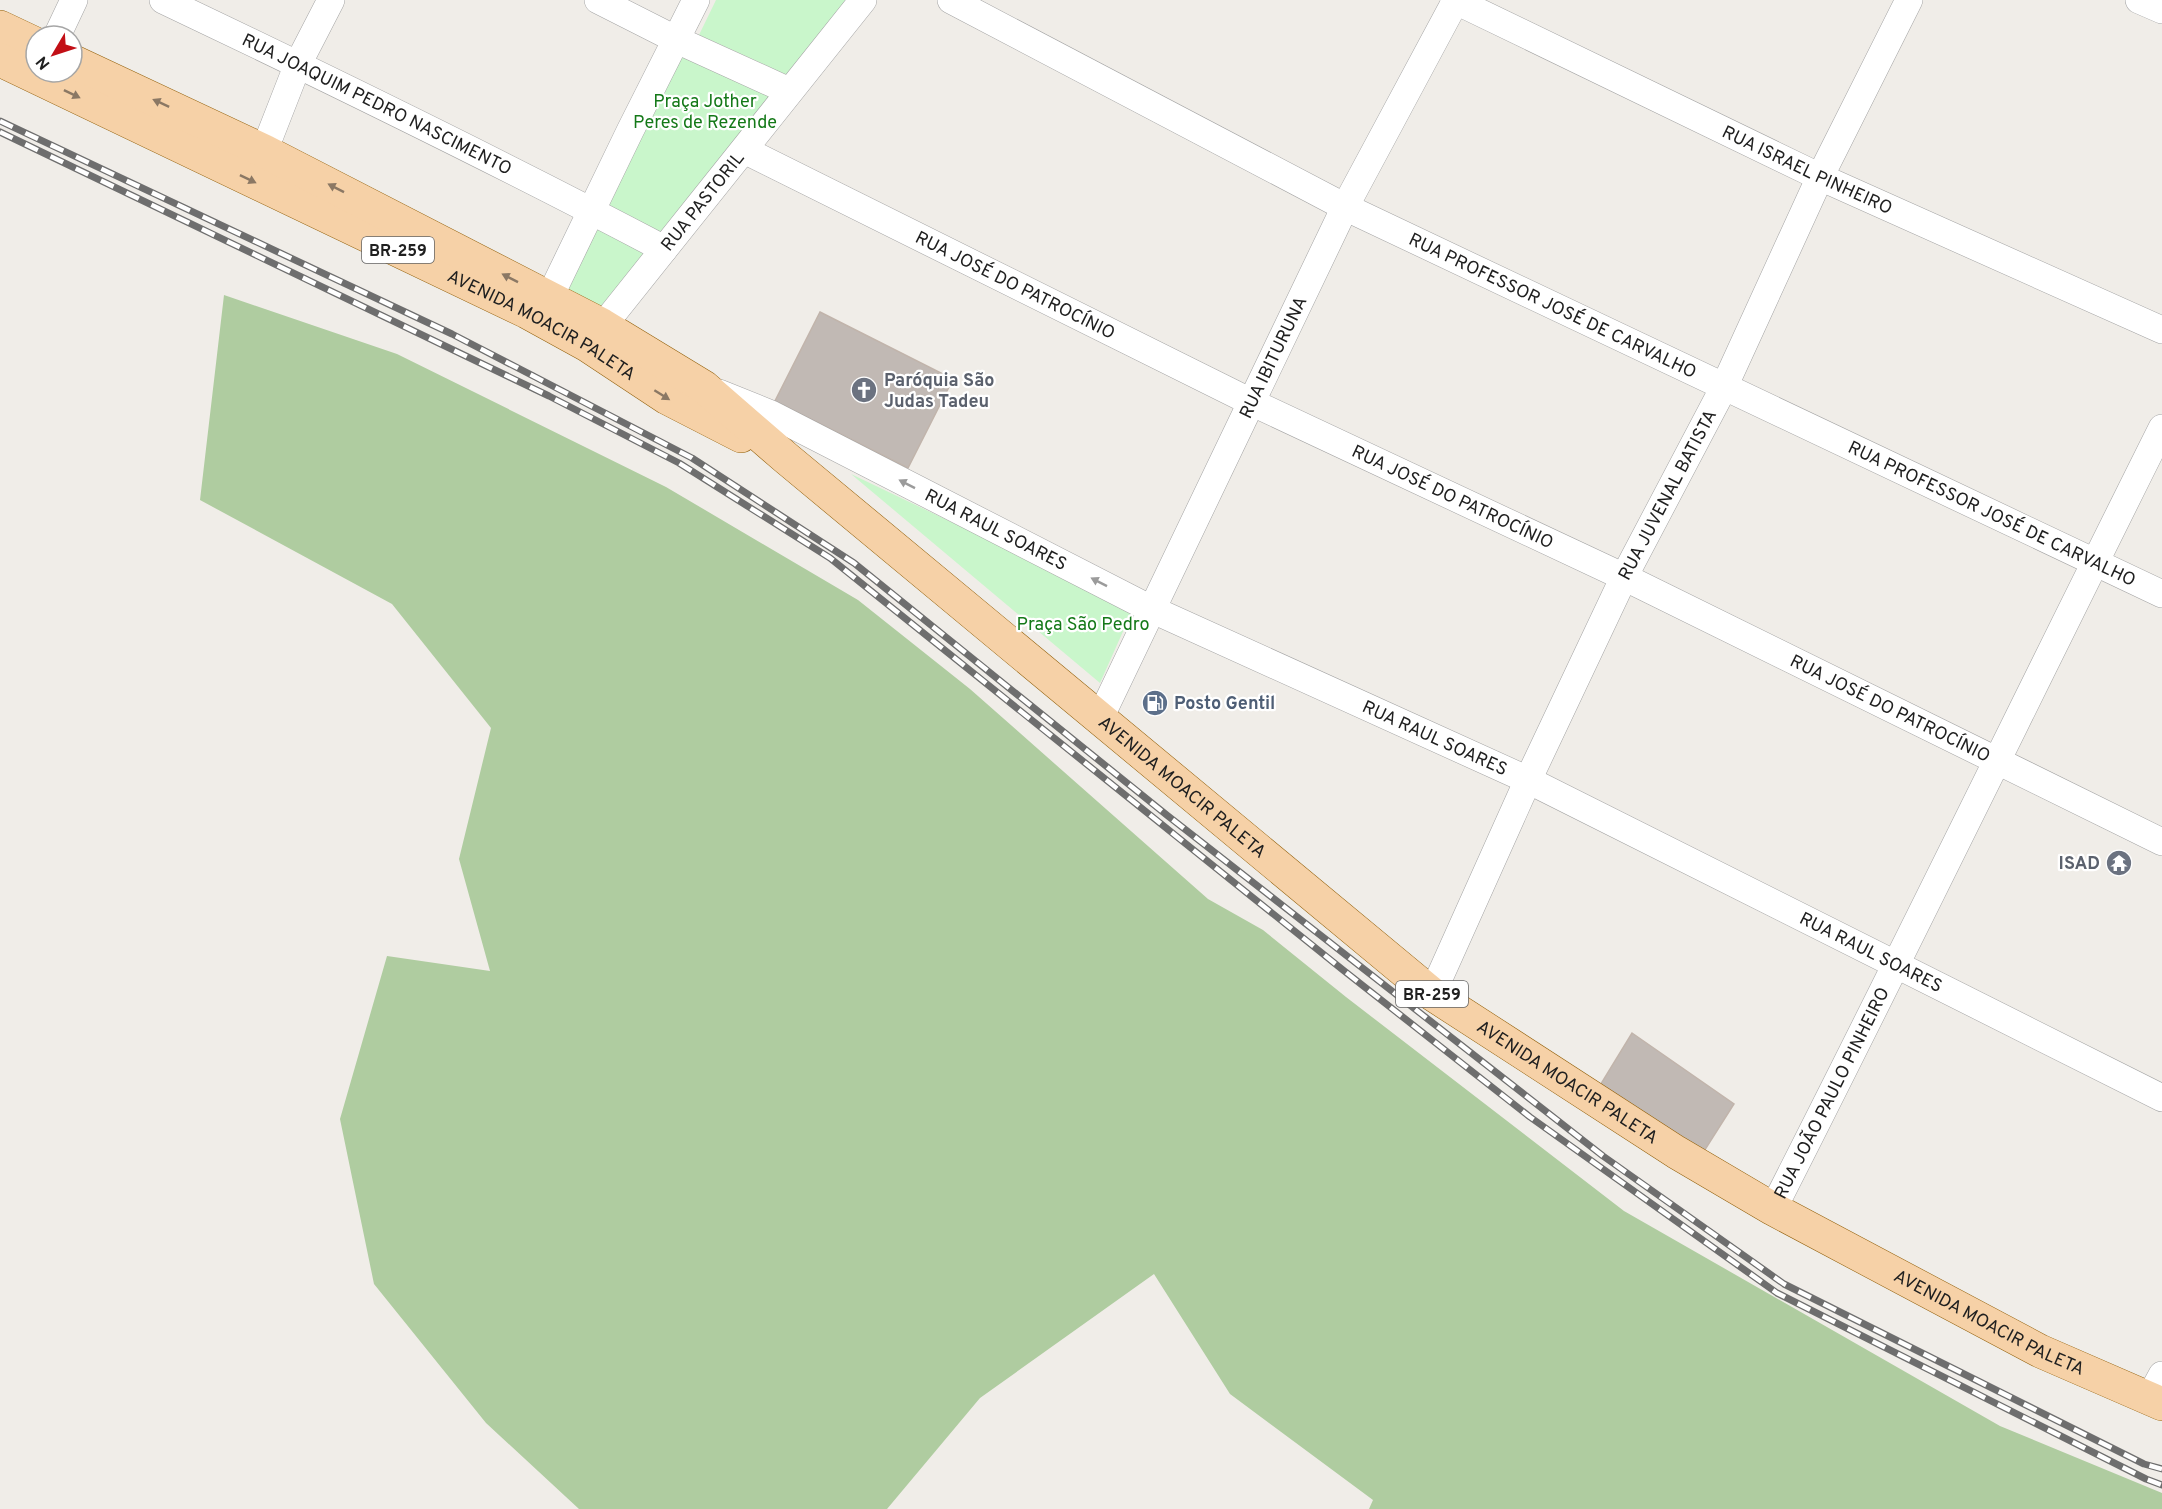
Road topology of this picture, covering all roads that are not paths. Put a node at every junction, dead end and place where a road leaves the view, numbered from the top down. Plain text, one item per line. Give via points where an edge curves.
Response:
1 (74, 0) edge
2 (163, 0) edge
3 (331, 0) edge
4 (598, 0) edge
5 (696, 0) edge
6 (863, 0) edge
7 (951, 0) edge
8 (1455, 0) edge
9 (1909, 0) edge
10 (2139, 0) edge
11 (2162, 10) edge
12 (63, 24) edge
13 (0, 27) edge
14 (24, 38) edge
15 (676, 40) junction
16 (0, 60) edge
17 (298, 64) junction
18 (84, 67) edge
19 (789, 91) junction
20 (744, 150) junction
21 (264, 151) junction
22 (1820, 177) junction
23 (1346, 207) junction
24 (592, 211) junction
25 (664, 249) junction
26 (544, 308) junction
27 (2162, 330) edge
28 (595, 335) junction
29 (704, 387) junction
30 (1724, 387) junction
31 (1251, 402) junction
32 (2162, 428) edge
33 (786, 458) junction
34 (2095, 562) junction
35 (1624, 577) junction
36 (2162, 594) edge
37 (1151, 609) junction
38 (1100, 718) junction
39 (1997, 760) junction
40 (1527, 780) junction
41 (2162, 842) edge
42 (1898, 964) junction
43 (1432, 994) junction
44 (2162, 1098) edge
45 (1773, 1209) junction
46 (2158, 1393) edge

1 - 12 street
2 - 17 street, RUA JOAQUIM PEDRO NASCIMENTO
3 - 17 street
4 - 15 street
5 - 15 street
6 - 19 street, RUA PASTORIL
7 - 23 street, RUA PROFESSOR JOSÉ DE CARVALHO
8 - 22 street, RUA ISRAEL PINHEIRO
8 - 23 street, RUA IBITURUNA
9 - 22 street, RUA JUVENAL BATISTA
10 - 11 street
13 - 14 main road
15 - 19 street
15 - 24 street
16 -> 26 main road, AVENIDA MOACIR PALETA / BR-259
17 - 21 street
17 - 24 street, RUA JOAQUIM PEDRO NASCIMENTO
21 -> 18 main road, AVENIDA MOACIR PALETA / BR-259
19 - 20 street, RUA PASTORIL
20 - 25 street, RUA PASTORIL
20 - 31 street, RUA JOSÉ DO PATROCÍNIO
26 -> 21 main road, AVENIDA MOACIR PALETA / BR-259
22 - 27 street, RUA ISRAEL PINHEIRO
22 - 30 street, RUA JUVENAL BATISTA
23 - 30 street, RUA PROFESSOR JOSÉ DE CARVALHO
23 - 31 street, RUA IBITURUNA
24 - 25 street, RUA JOAQUIM PEDRO NASCIMENTO
24 - 26 street
25 - 28 street, RUA PASTORIL
26 - 28 main road, AVENIDA MOACIR PALETA / BR-259
28 - 29 main road, AVENIDA MOACIR PALETA / BR-259
28 -> 33 main road, AVENIDA MOACIR PALETA / BR-259 via 667,398
29 - 33 main road, AVENIDA MOACIR PALETA / BR-259
37 -> 29 street, RUA RAUL SOARES via 771,414
30 - 34 street, RUA PROFESSOR JOSÉ DE CARVALHO
30 - 35 street, RUA JUVENAL BATISTA
31 - 35 street, RUA JOSÉ DO PATROCÍNIO
31 - 37 street, RUA IBITURUNA
32 - 34 street, RUA JOÃO PAULO PINHEIRO
33 - 38 main road, AVENIDA MOACIR PALETA / BR-259
34 - 36 street, RUA PROFESSOR JOSÉ DE CARVALHO
34 - 39 street, RUA JOÃO PAULO PINHEIRO
35 - 39 street, RUA JOSÉ DO PATROCÍNIO
35 - 40 street, RUA JUVENAL BATISTA
37 - 38 street, RUA IBITURUNA
37 - 40 street, RUA RAUL SOARES
38 - 43 main road, AVENIDA MOACIR PALETA / BR-259
39 - 41 street, RUA JOSÉ DO PATROCÍNIO
39 - 42 street, RUA JOÃO PAULO PINHEIRO
40 - 42 street, RUA RAUL SOARES
40 - 43 street, RUA JUVENAL BATISTA
42 - 44 street, RUA RAUL SOARES
42 - 45 street, RUA JOÃO PAULO PINHEIRO
43 - 45 main road, AVENIDA MOACIR PALETA / BR-259 via 1676,1152
45 - 46 main road, AVENIDA MOACIR PALETA / BR-259 via 2040,1351

